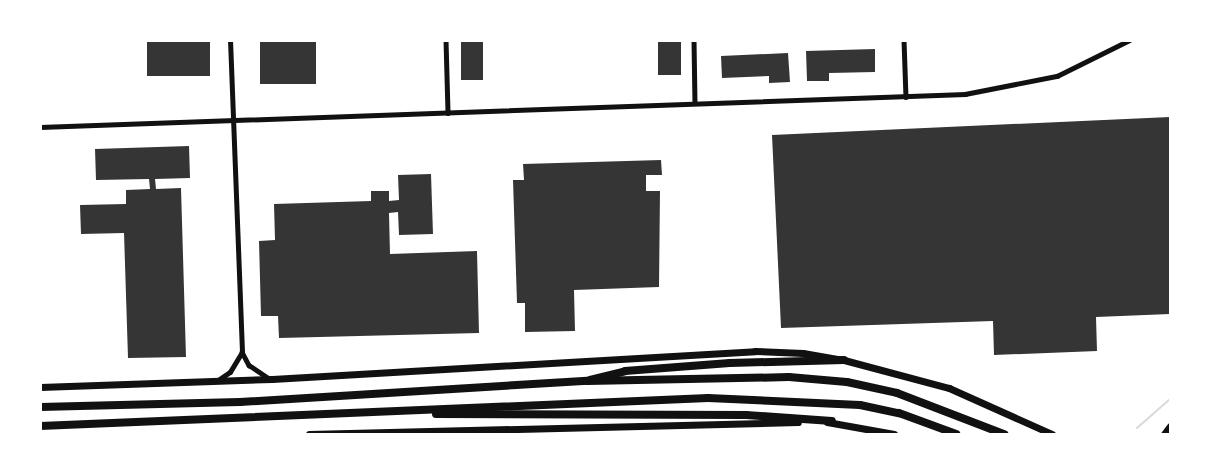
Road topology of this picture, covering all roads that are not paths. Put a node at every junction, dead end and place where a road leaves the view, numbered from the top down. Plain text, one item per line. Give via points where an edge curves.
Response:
1 (230, 40) edge
2 (446, 40) edge
3 (694, 40) edge
4 (904, 40) edge
5 (1130, 40) edge
6 (906, 97) junction
7 (695, 103) junction
8 (448, 113) junction
9 (232, 120) junction
10 (40, 127) edge
11 (242, 352) junction
12 (844, 360) junction
13 (272, 379) junction
14 (215, 381) junction
15 (587, 381) junction
16 (40, 387) edge
17 (40, 407) edge
18 (366, 413) junction
19 (831, 422) junction
20 (40, 426) edge
21 (1170, 426) edge
22 (309, 435) edge
23 (894, 435) edge
24 (956, 435) edge
25 (1005, 435) edge
26 (1052, 435) edge
27 (1164, 435) edge

1 - 9 street
2 - 8 street
3 - 7 street
4 - 6 street
5 - 6 street via 1086,64 1024,85 986,92
6 - 7 street
7 - 8 street
8 - 9 street
9 - 10 street
9 - 11 street
11 - 13 street via 249,365
11 - 14 street via 230,372
12 - 13 main road via 755,351
12 - 15 highway via 625,371
12 - 26 main road via 949,388
13 - 14 main road
14 - 16 main road
15 - 17 highway via 240,402
15 - 25 highway via 789,377 847,382 908,397
18 - 19 highway via 757,415
18 - 20 highway
18 - 24 highway via 623,400 794,400 860,405 899,413
19 - 22 main road
19 - 23 main road
21 - 27 main road

